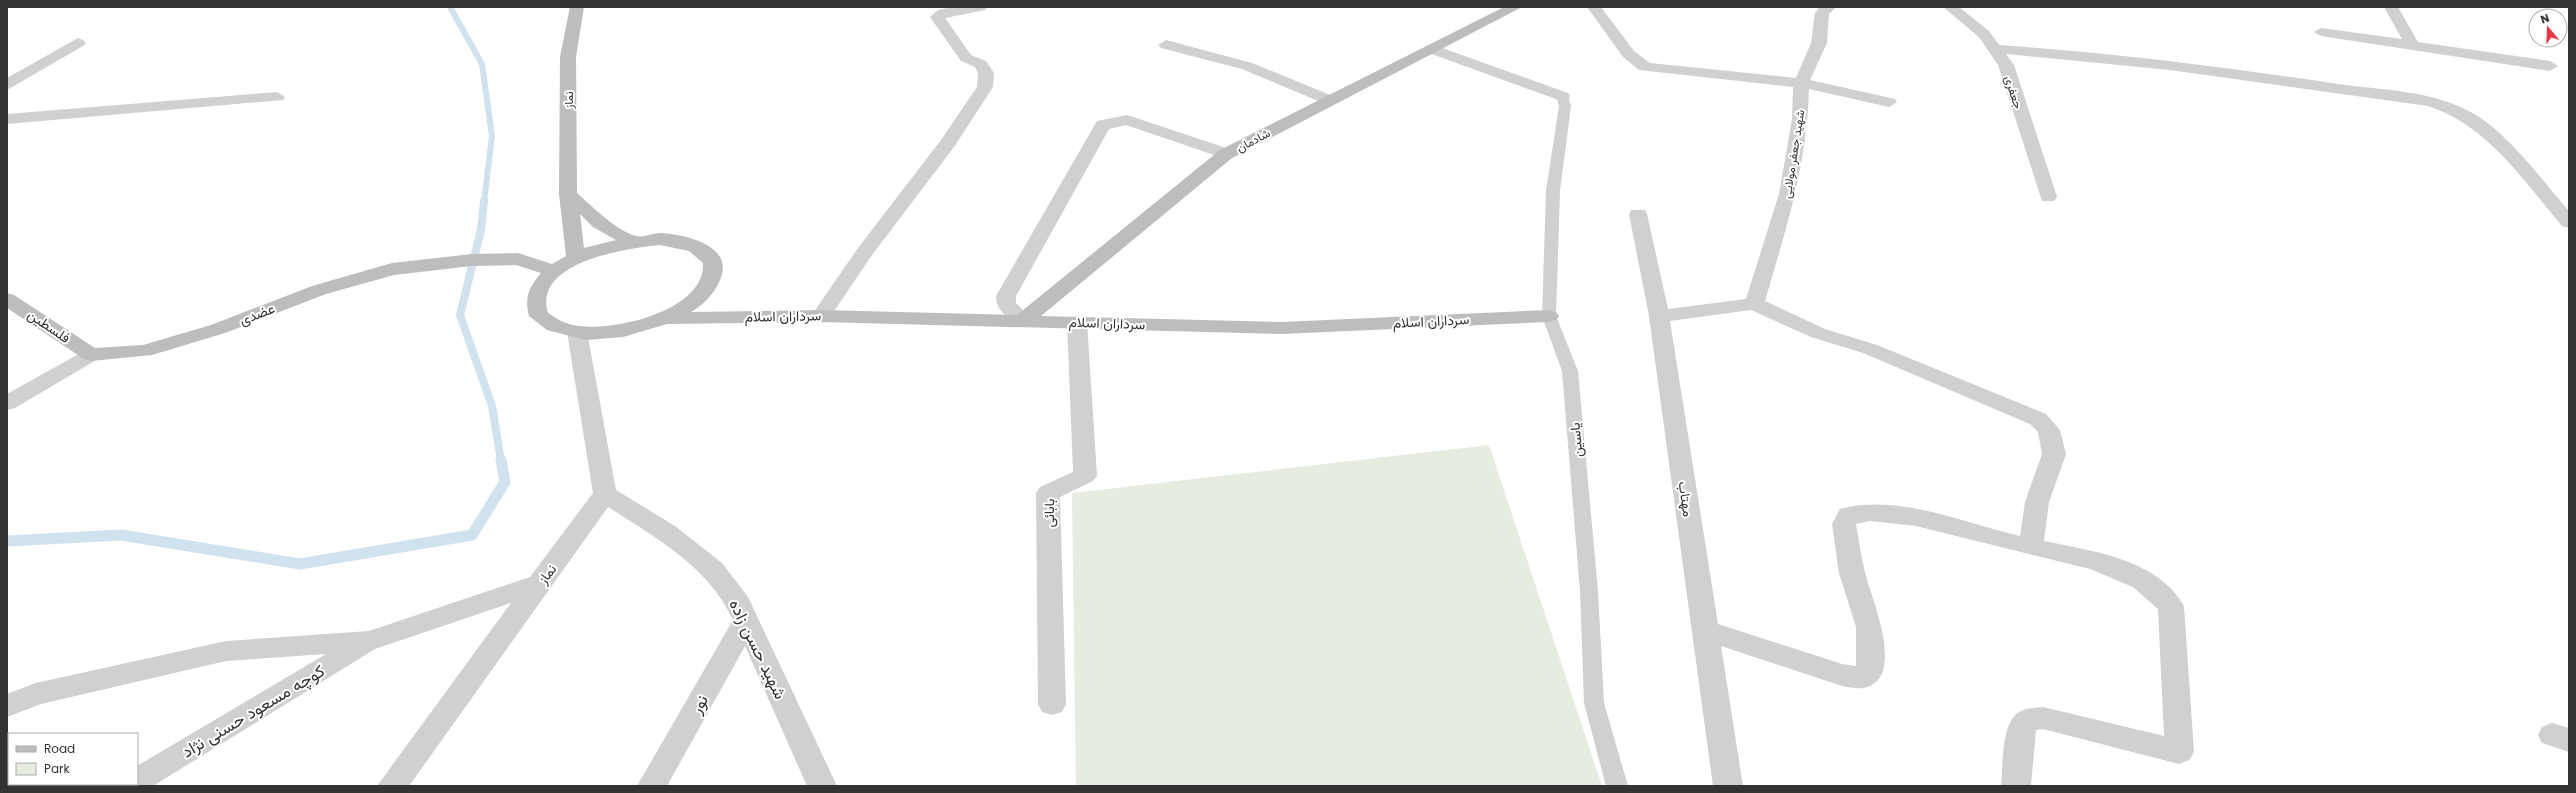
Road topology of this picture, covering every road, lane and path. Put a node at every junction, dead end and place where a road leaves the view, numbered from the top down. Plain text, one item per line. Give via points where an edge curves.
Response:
1 (577, 7) edge
2 (980, 7) edge
3 (1515, 7) edge
4 (1594, 7) edge
5 (1830, 7) edge
6 (1950, 7) edge
7 (2391, 7) edge
8 (2321, 32) dead end
9 (78, 43) dead end
10 (1166, 45) dead end
11 (2413, 46) junction
12 (1431, 48) junction
13 (1996, 49) junction
14 (2550, 66) dead end
15 (1801, 83) junction
16 (7, 85) edge
17 (1562, 96) joint
18 (277, 97) dead end
19 (1328, 100) junction
20 (1889, 102) dead end
21 (7, 119) edge
22 (1226, 154) junction
23 (568, 194) junction
24 (2048, 197) dead end
25 (1638, 214) dead end
26 (2569, 222) edge
27 (632, 241) junction
28 (576, 258) junction
29 (554, 271) junction
30 (7, 299) edge
31 (1754, 304) junction
32 (821, 316) junction
33 (1549, 316) junction
34 (1659, 316) junction
35 (665, 318) junction
36 (1023, 320) junction
37 (1077, 322) junction
38 (577, 332) junction
39 (91, 355) junction
40 (7, 403) edge
41 (604, 494) junction
42 (2032, 546) junction
43 (539, 584) junction
44 (745, 622) junction
45 (1704, 630) junction
46 (370, 641) junction
47 (1052, 704) dead end
48 (7, 706) edge
49 (138, 780) edge
50 (392, 786) edge
51 (652, 786) edge
52 (822, 786) edge
53 (1617, 786) edge
54 (1728, 786) edge
55 (2016, 786) edge

1 - 23 street, نماز via 568,57
2 - 32 street via 943,13 937,17 966,58 981,64 986,73 985,87 948,143 865,252
3 - 12 street, شادمان
4 - 15 street via 1640,65 1654,69
5 - 15 street, شهید جعفر مولایی via 1822,13 1819,43
6 - 13 street, جعفری via 1984,34
7 - 11 street
8 - 11 street
9 - 16 street
10 - 19 street via 1247,66
11 - 14 street
12 - 17 street
12 - 19 street, شادمان
13 - 24 street, جعفری via 2006,65
13 - 26 street via 2090,55 2300,82 2432,103 2470,118 2502,148
15 - 20 street
15 - 31 street, شهید جعفر مولایی via 1800,119 1788,194
17 - 33 lane, یاسین via 1565,106 1553,191
18 - 21 street
19 - 22 street, شادمان
22 - 36 street, شادمان
22 - 36 street via 1127,120 1102,125 1006,296 1006,305
23 - 27 street via 600,223
23 - 28 street, نماز
25 - 34 street, مهتاب
27 - 28 street via 603,247
27 - 35 street via 660,239 684,243 702,250 712,261 714,275 706,290 689,305
28 - 29 street
29 - 38 street via 539,286 535,302 539,316 554,326
29 - 39 street, عضدی via 518,259 472,260 392,269 319,290 218,329 145,351
30 - 39 street, فلسطین
31 - 34 street
31 - 42 street via 2038,419 2049,430 2054,454 2037,502
32 - 35 street, سرداران اسلام
32 - 36 street, سرداران اسلام
33 - 37 street, سرداران اسلام via 1282,328
33 - 53 lane, یاسین via 1570,371 1589,591 1594,703
34 - 45 street, مهتاب
35 - 38 street via 636,327 606,332
36 - 37 street, سرداران اسلام
37 - 47 street, بابائی via 1085,476 1048,493
38 - 41 street
39 - 40 street, عضدی
41 - 43 street, نماز
41 - 44 street, شهید حسن زاده via 666,532 713,569 739,604
42 - 45 street via 1935,522 1866,512 1849,516 1844,524 1852,573 1869,627 1871,668 1862,678 1842,675
42 - 55 street via 2127,570 2160,592 2171,606 2179,752 2043,718 2028,720 2021,728
43 - 46 street
43 - 50 street, نماز
44 - 51 street, نور
44 - 52 street, شهید حسن زاده
45 - 54 street, مهتاب
46 - 48 street via 226,651 36,694
46 - 49 street, کوچه مسعود حسنی نژاد

